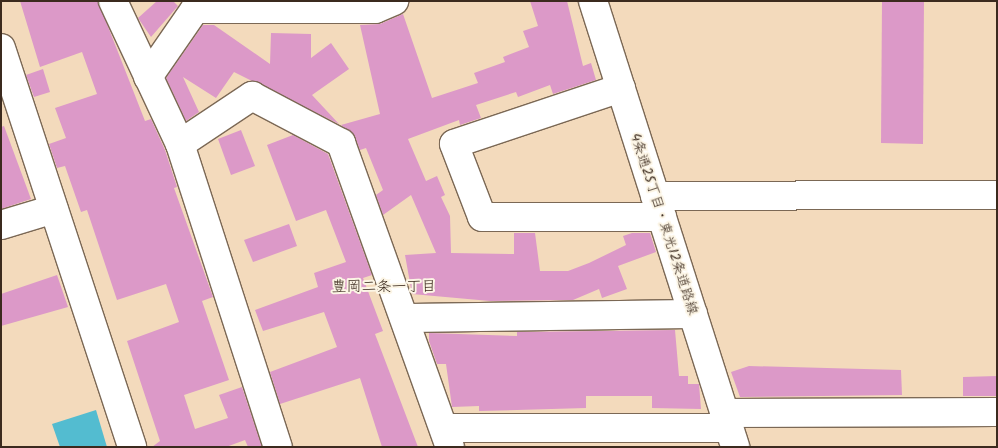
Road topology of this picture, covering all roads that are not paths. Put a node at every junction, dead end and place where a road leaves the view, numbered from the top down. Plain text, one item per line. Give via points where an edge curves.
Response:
1 (113, 1) edge
2 (394, 1) edge
3 (593, 1) edge
4 (1, 48) edge
5 (148, 77) junction
6 (621, 88) junction
7 (180, 144) junction
8 (997, 194) edge
9 (658, 206) junction
10 (54, 209) junction
11 (1, 225) edge
12 (692, 314) junction
13 (406, 318) junction
14 (997, 412) edge
15 (729, 429) edge
16 (448, 437) edge
17 (132, 447) edge
18 (278, 447) edge

1 - 5 street
2 - 5 street via 375,9 195,9
3 - 6 street, 4条通25丁目・東光12条道路線
4 - 10 street
5 - 7 street
6 - 9 street, 4条通25丁目・東光12条道路線
6 - 9 street via 454,144 482,217
7 - 13 street via 252,96 341,144
7 - 18 street
8 - 9 street
9 - 12 street, 4条通25丁目・東光12条道路線
10 - 11 street
10 - 17 street
12 - 13 street
12 - 15 street, 4条通25丁目・東光12条道路線
13 - 16 street
14 - 15 street
15 - 16 street

